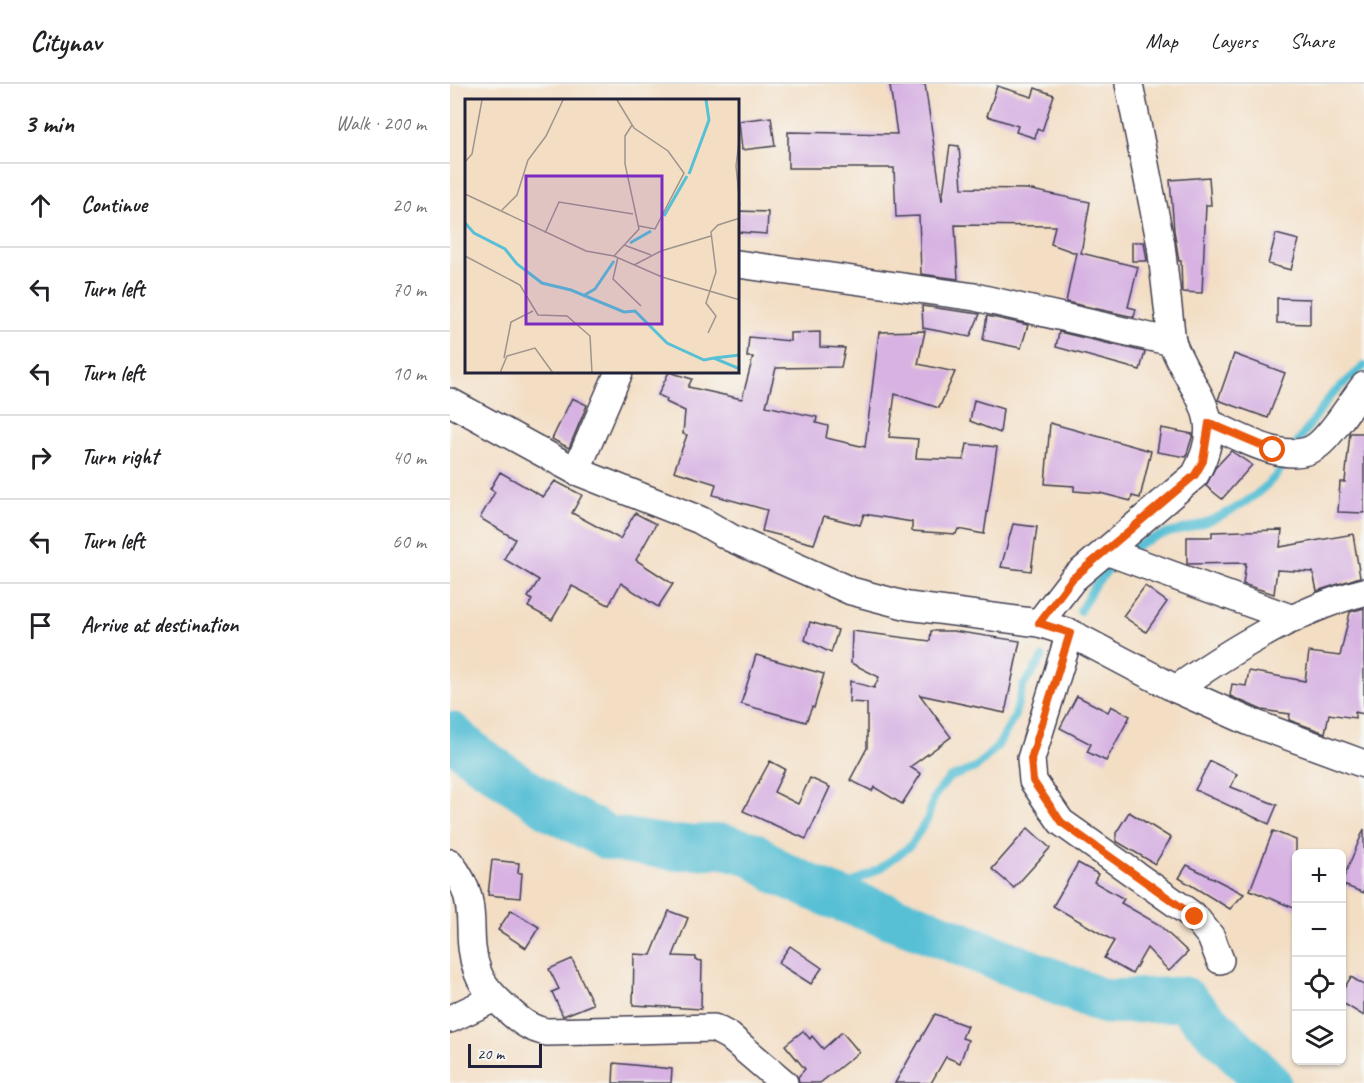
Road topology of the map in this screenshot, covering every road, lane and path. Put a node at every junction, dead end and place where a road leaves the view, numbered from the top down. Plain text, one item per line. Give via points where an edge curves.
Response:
1 (1129, 84) edge
2 (740, 264) edge
3 (1172, 342) junction
4 (618, 374) edge
5 (1364, 386) edge
6 (450, 402) edge
7 (1209, 423) junction
8 (576, 471) junction
9 (1106, 551) junction
10 (1364, 592) edge
11 (1293, 619) junction
12 (1039, 623) junction
13 (1070, 633) junction
14 (1176, 689) junction
15 (1364, 764) edge
16 (450, 863) edge
17 (1220, 960) dead end
18 (495, 998) junction
19 (450, 1019) edge
20 (784, 1083) edge

1 - 3 street via 1161,245
2 - 3 street via 975,297
3 - 7 street via 1205,403
4 - 8 street
5 - 7 street via 1318,445 1307,451 1273,450
6 - 8 street
7 - 9 street via 1203,461 1195,475
8 - 12 street via 700,520 731,538 851,591 908,606
9 - 11 street
9 - 12 street via 1072,579
10 - 11 street
11 - 14 street via 1210,665
12 - 13 street
13 - 14 street
13 - 17 street via 1031,759 1033,781 1061,822 1195,917 1211,937
14 - 15 street via 1250,722
16 - 18 street via 468,890 472,953 479,976
18 - 19 street
18 - 20 street via 530,1027 547,1032 714,1028

